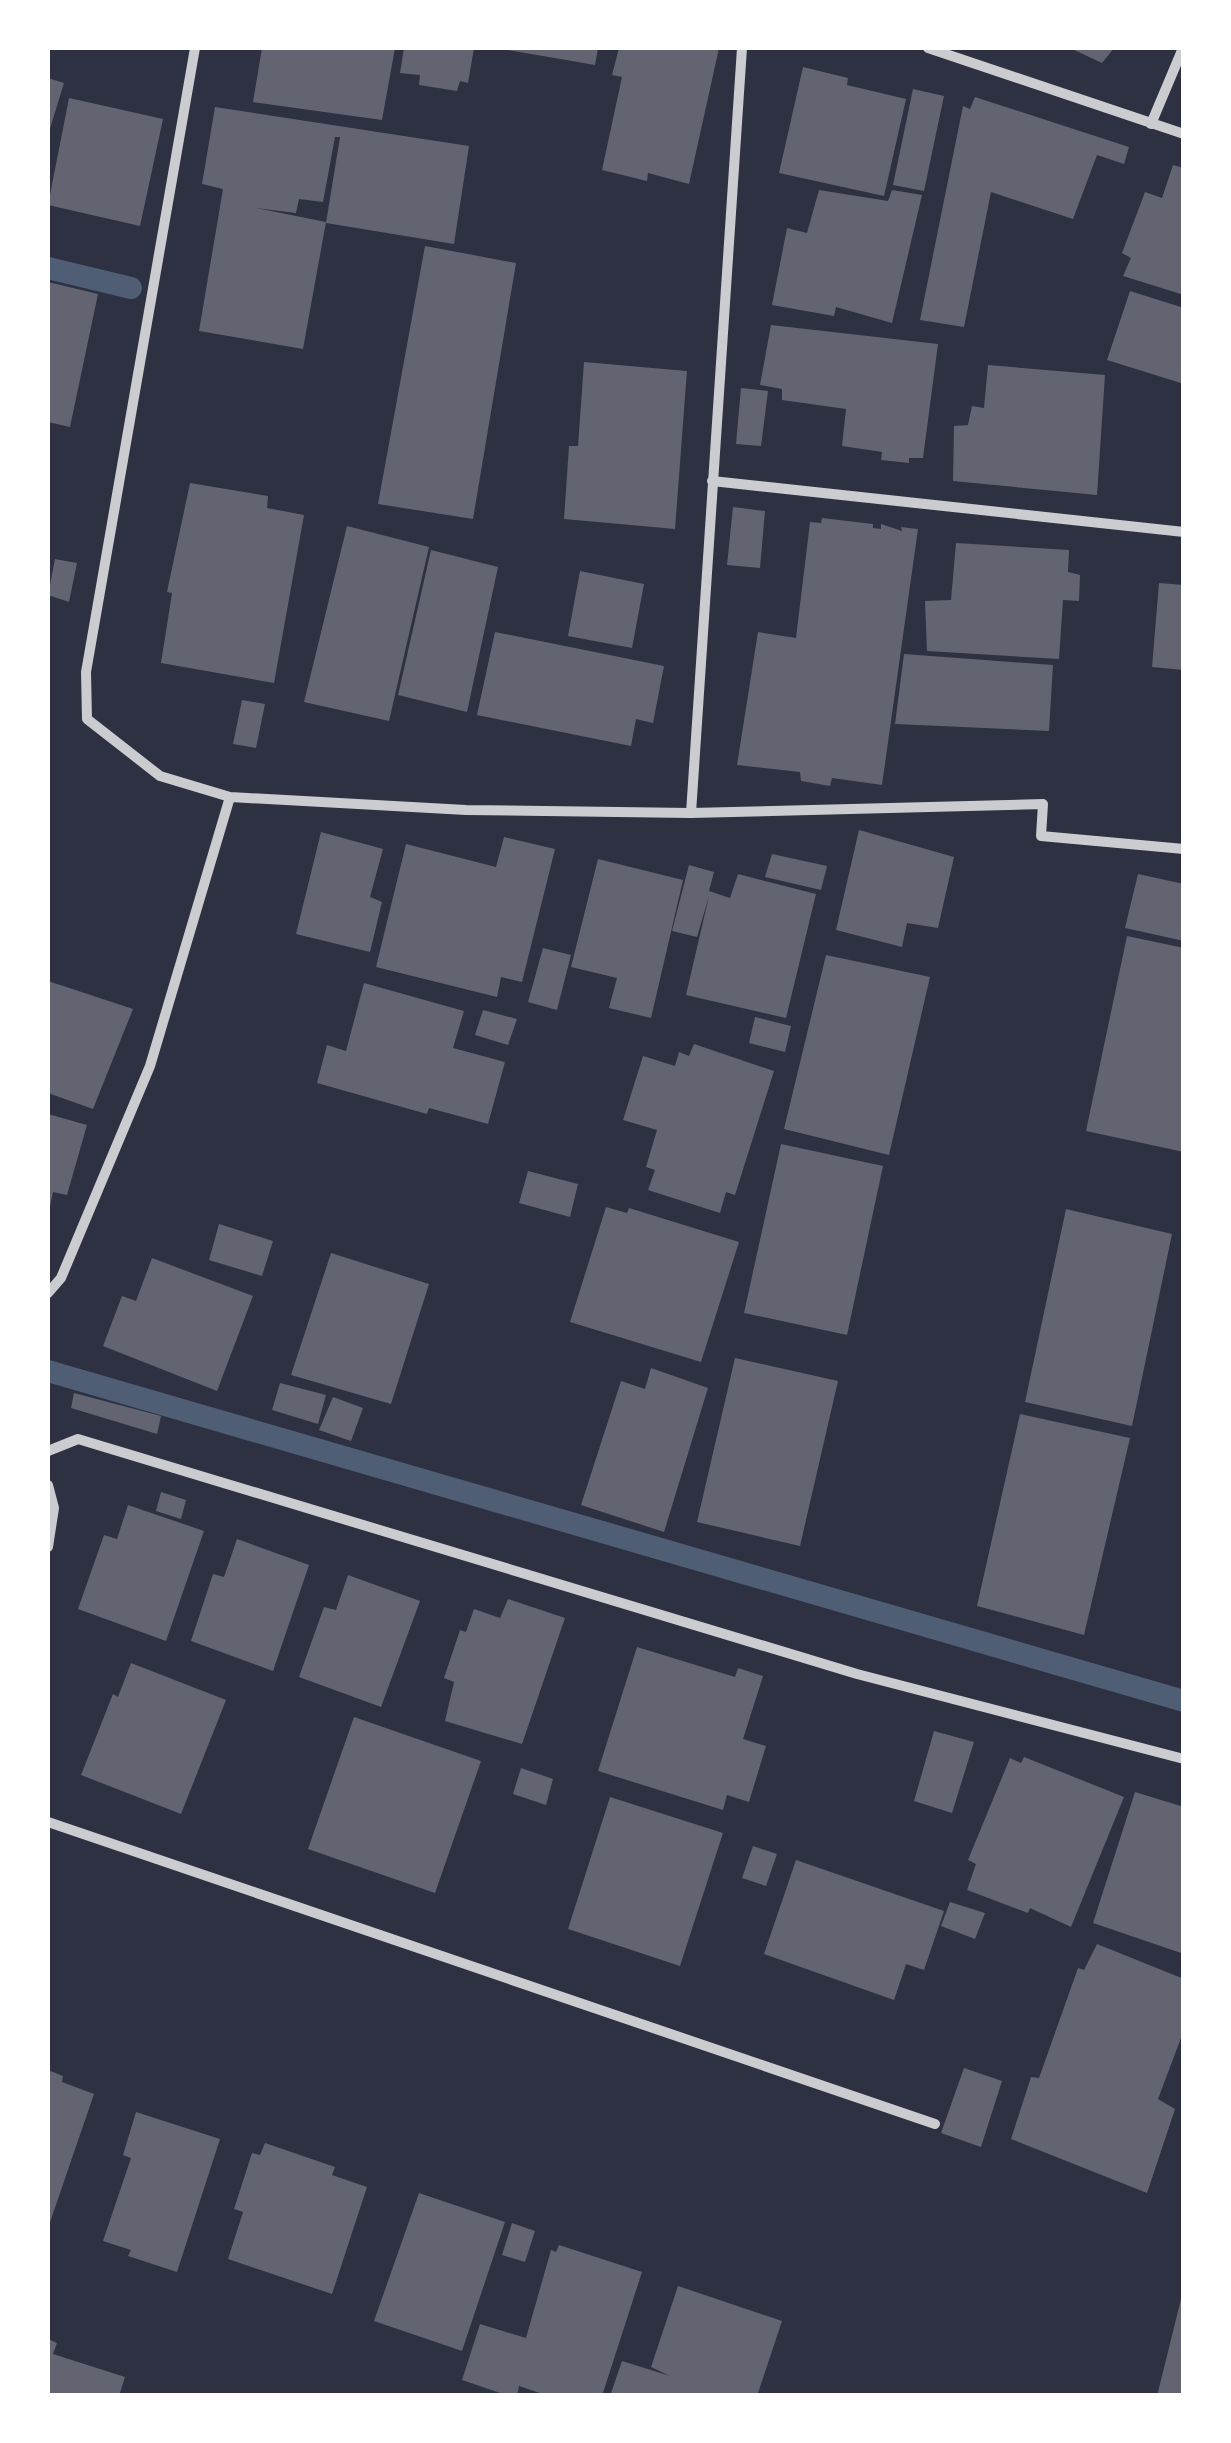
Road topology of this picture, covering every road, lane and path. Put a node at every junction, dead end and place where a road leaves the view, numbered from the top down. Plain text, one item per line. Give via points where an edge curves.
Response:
1 (195, 48) edge
2 (742, 48) edge
3 (928, 48) edge
4 (1183, 48) edge
5 (1151, 124) junction
6 (1184, 134) edge
7 (712, 480) junction
8 (1184, 532) edge
9 (230, 797) junction
10 (691, 813) junction
11 (1184, 850) edge
12 (48, 1293) edge
13 (48, 1450) edge
14 (48, 1486) edge
15 (48, 1548) edge
16 (1184, 1759) edge
17 (48, 1822) edge
18 (935, 2124) dead end

1 - 9 street via 86,672 87,719 160,776
2 - 7 street
3 - 5 street
4 - 5 street
5 - 6 street
7 - 8 street
7 - 10 street
9 - 10 street
9 - 12 street via 150,1066 61,1278
10 - 11 street via 1043,804 1041,836
13 - 16 street via 78,1439 857,1674
14 - 15 street via 54,1508
17 - 18 street

